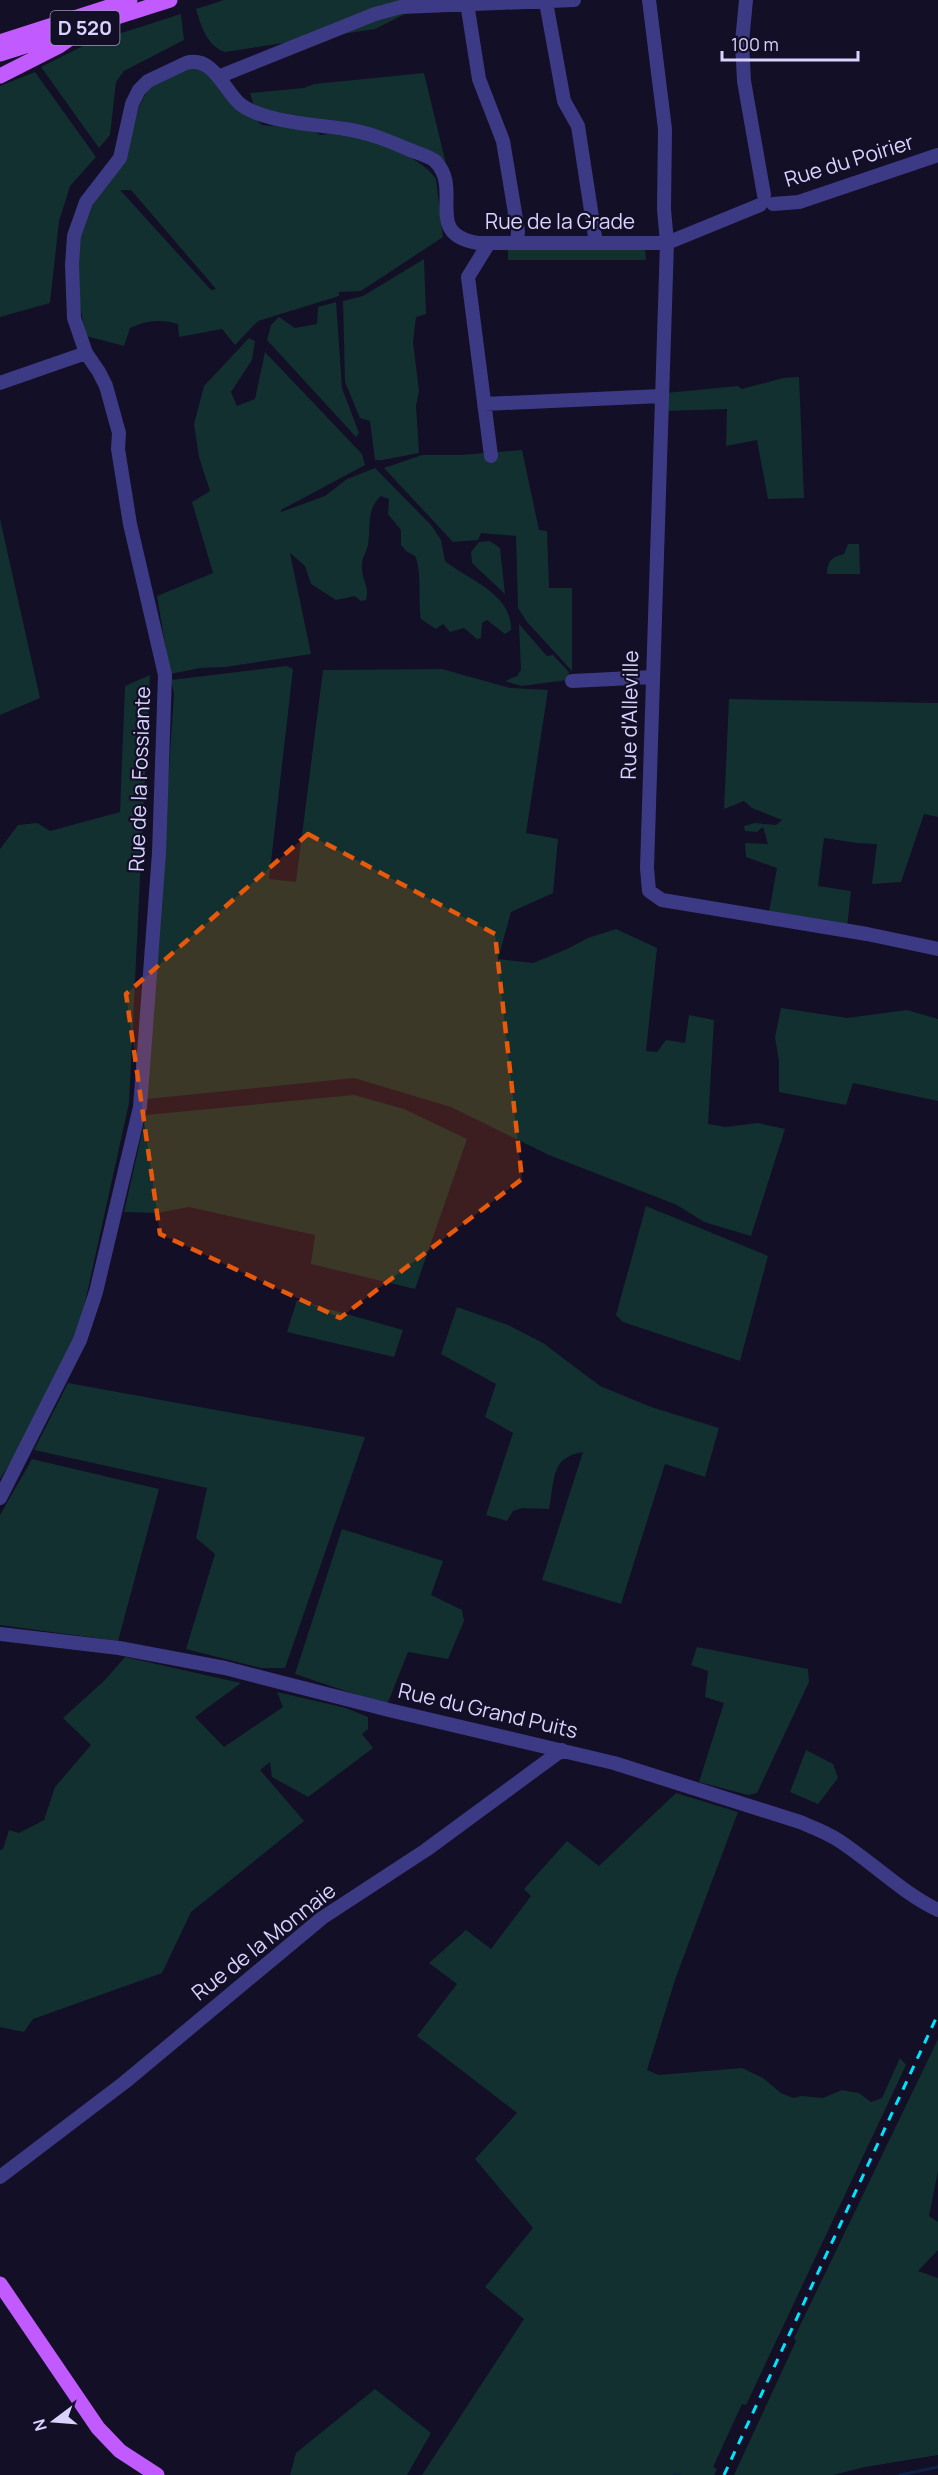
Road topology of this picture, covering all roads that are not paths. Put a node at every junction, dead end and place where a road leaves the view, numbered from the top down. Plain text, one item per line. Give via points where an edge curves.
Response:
1 (130, 0) edge
2 (170, 0) edge
3 (574, 0) edge
4 (649, 0) edge
5 (746, 0) edge
6 (546, 2) junction
7 (466, 3) junction
8 (81, 30) junction
9 (30, 33) junction
10 (0, 34) edge
11 (0, 42) edge
12 (0, 54) edge
13 (190, 61) joint
14 (0, 76) edge
15 (218, 77) junction
16 (938, 156) edge
17 (765, 201) junction
18 (489, 243) junction
19 (517, 243) junction
20 (596, 243) junction
21 (667, 243) junction
22 (86, 353) junction
23 (0, 383) edge
24 (661, 396) junction
25 (484, 404) junction
26 (491, 456) dead end
27 (652, 677) junction
28 (572, 681) dead end
29 (938, 950) edge
30 (0, 1498) edge
31 (0, 1634) edge
32 (562, 1750) junction
33 (938, 1910) edge
34 (0, 2177) edge
35 (0, 2284) edge
36 (157, 2475) edge

1 - 9 main road, D 520
2 - 8 main road, D 520
3 - 6 street
4 - 21 street, Rue d'Alleville via 665,129
5 - 17 street via 744,81
6 - 7 street
6 - 20 street via 564,101 578,126
7 - 15 street via 401,7 375,14
7 - 19 street via 479,79 503,141
8 - 12 main road, D 520
8 - 14 main road via 59,46
9 - 10 main road
9 - 11 main road, D 520
13 - 15 street, Rue de la Grade via 209,66
13 - 22 street, Rue de la Fossiante via 148,81 139,90 120,158 81,213 74,236 72,300
15 - 18 street, Rue de la Grade via 231,95 251,111 275,119 376,136 434,160 447,184 448,227 453,235 462,241
16 - 17 street, Rue du Poirier via 799,202
17 - 21 street, Rue de la Grade
18 - 19 street, Rue de la Grade
18 - 25 street via 468,277
19 - 20 street, Rue de la Grade
20 - 21 street, Rue de la Grade
21 - 24 street, Rue d'Alleville
22 - 23 street
22 - 30 street, Rue de la Fossiante via 106,386 120,432 118,449 130,524 165,675 158,865 140,1107 96,1292 80,1340
24 - 25 street
24 - 27 street, Rue d'Alleville
25 - 26 street
27 - 28 street
27 - 29 street, Rue d'Alleville via 647,874 649,891 654,896 670,902 912,942
31 - 32 street, Rue du Grand Puits via 119,1648 225,1668
32 - 33 street, Rue du Grand Puits via 800,1822 836,1839
32 - 34 street, Rue de la Monnaie via 426,1850 322,1918 125,2082
35 - 36 main road via 98,2428 120,2451

